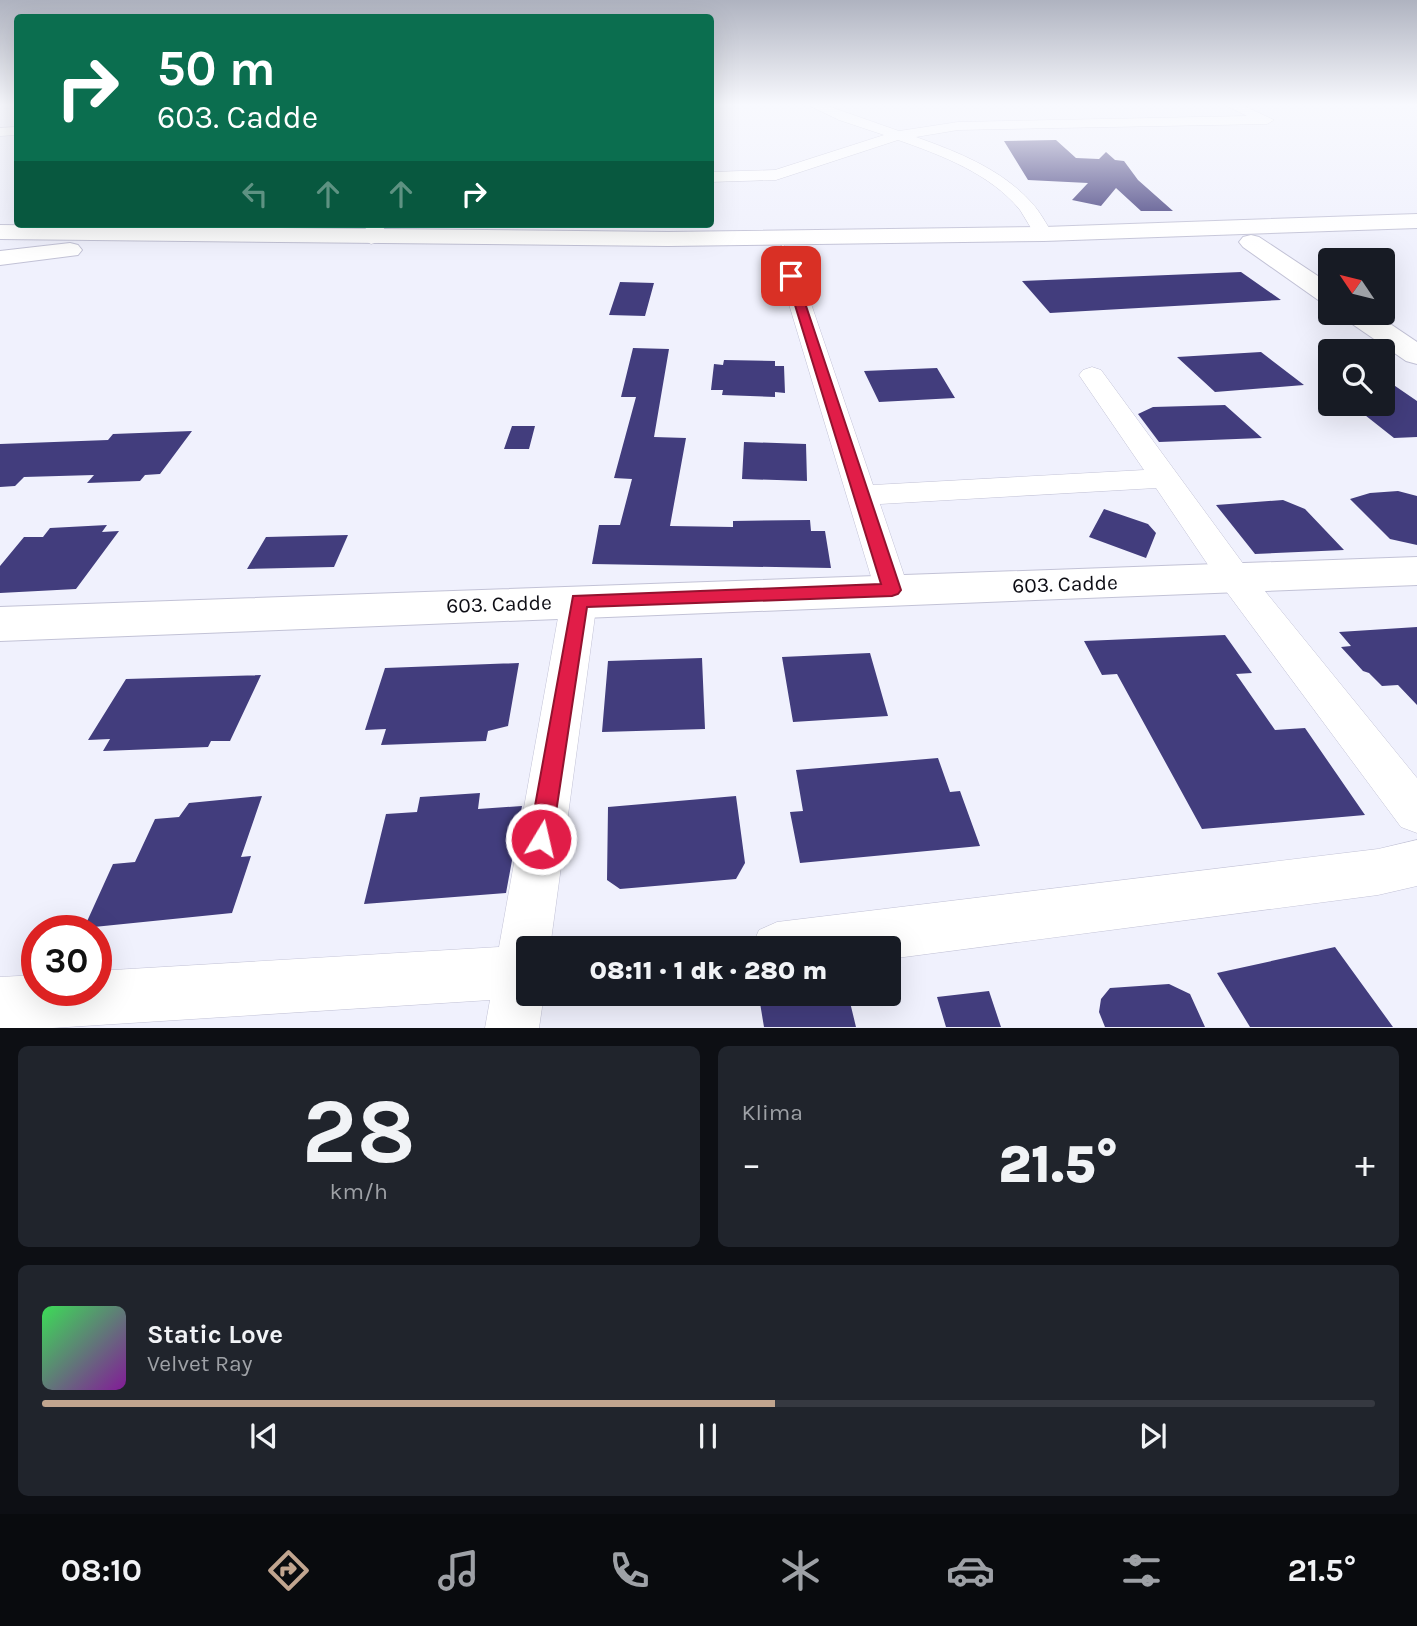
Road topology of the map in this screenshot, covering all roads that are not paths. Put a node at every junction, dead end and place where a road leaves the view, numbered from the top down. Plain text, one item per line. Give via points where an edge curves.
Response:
1 (844, 153) edge
2 (941, 153) edge
3 (714, 177) edge
4 (1417, 221) edge
5 (39, 229) edge
6 (374, 231) edge
7 (0, 232) edge
8 (1044, 234) junction
9 (1417, 235) edge
10 (1251, 243) junction
11 (0, 250) edge
12 (70, 250) junction
13 (783, 251) junction
14 (0, 258) edge
15 (1318, 288) edge
16 (1374, 326) edge
17 (1417, 355) edge
18 (1092, 375) dead end
19 (1165, 478) junction
20 (862, 495) junction
21 (1417, 571) edge
22 (1235, 578) junction
23 (892, 590) junction
24 (579, 601) junction
25 (0, 624) edge
26 (1417, 812) edge
27 (1417, 863) edge
28 (529, 936) edge
29 (872, 936) edge
30 (516, 972) edge
31 (0, 1004) edge
32 (517, 1006) edge
33 (512, 1027) edge

1 - 3 street via 776,175
2 - 8 street via 979,169 1009,191 1034,215
4 - 8 main road
5 - 6 main road
5 - 7 main road
6 - 8 main road via 668,239
9 - 10 main road
10 - 13 main road
10 - 15 main road
11 - 12 main road
12 - 13 main road
12 - 14 main road
13 - 20 street
16 - 17 main road
18 - 19 street
19 - 20 street
19 - 22 street
20 - 23 street
21 - 22 main road, 603. Cadde
22 - 23 main road, 603. Cadde
22 - 26 street
23 - 24 main road, 603. Cadde
24 - 25 main road, 603. Cadde
24 - 28 street
27 - 29 street via 1378,872
30 - 31 street
32 - 33 street

